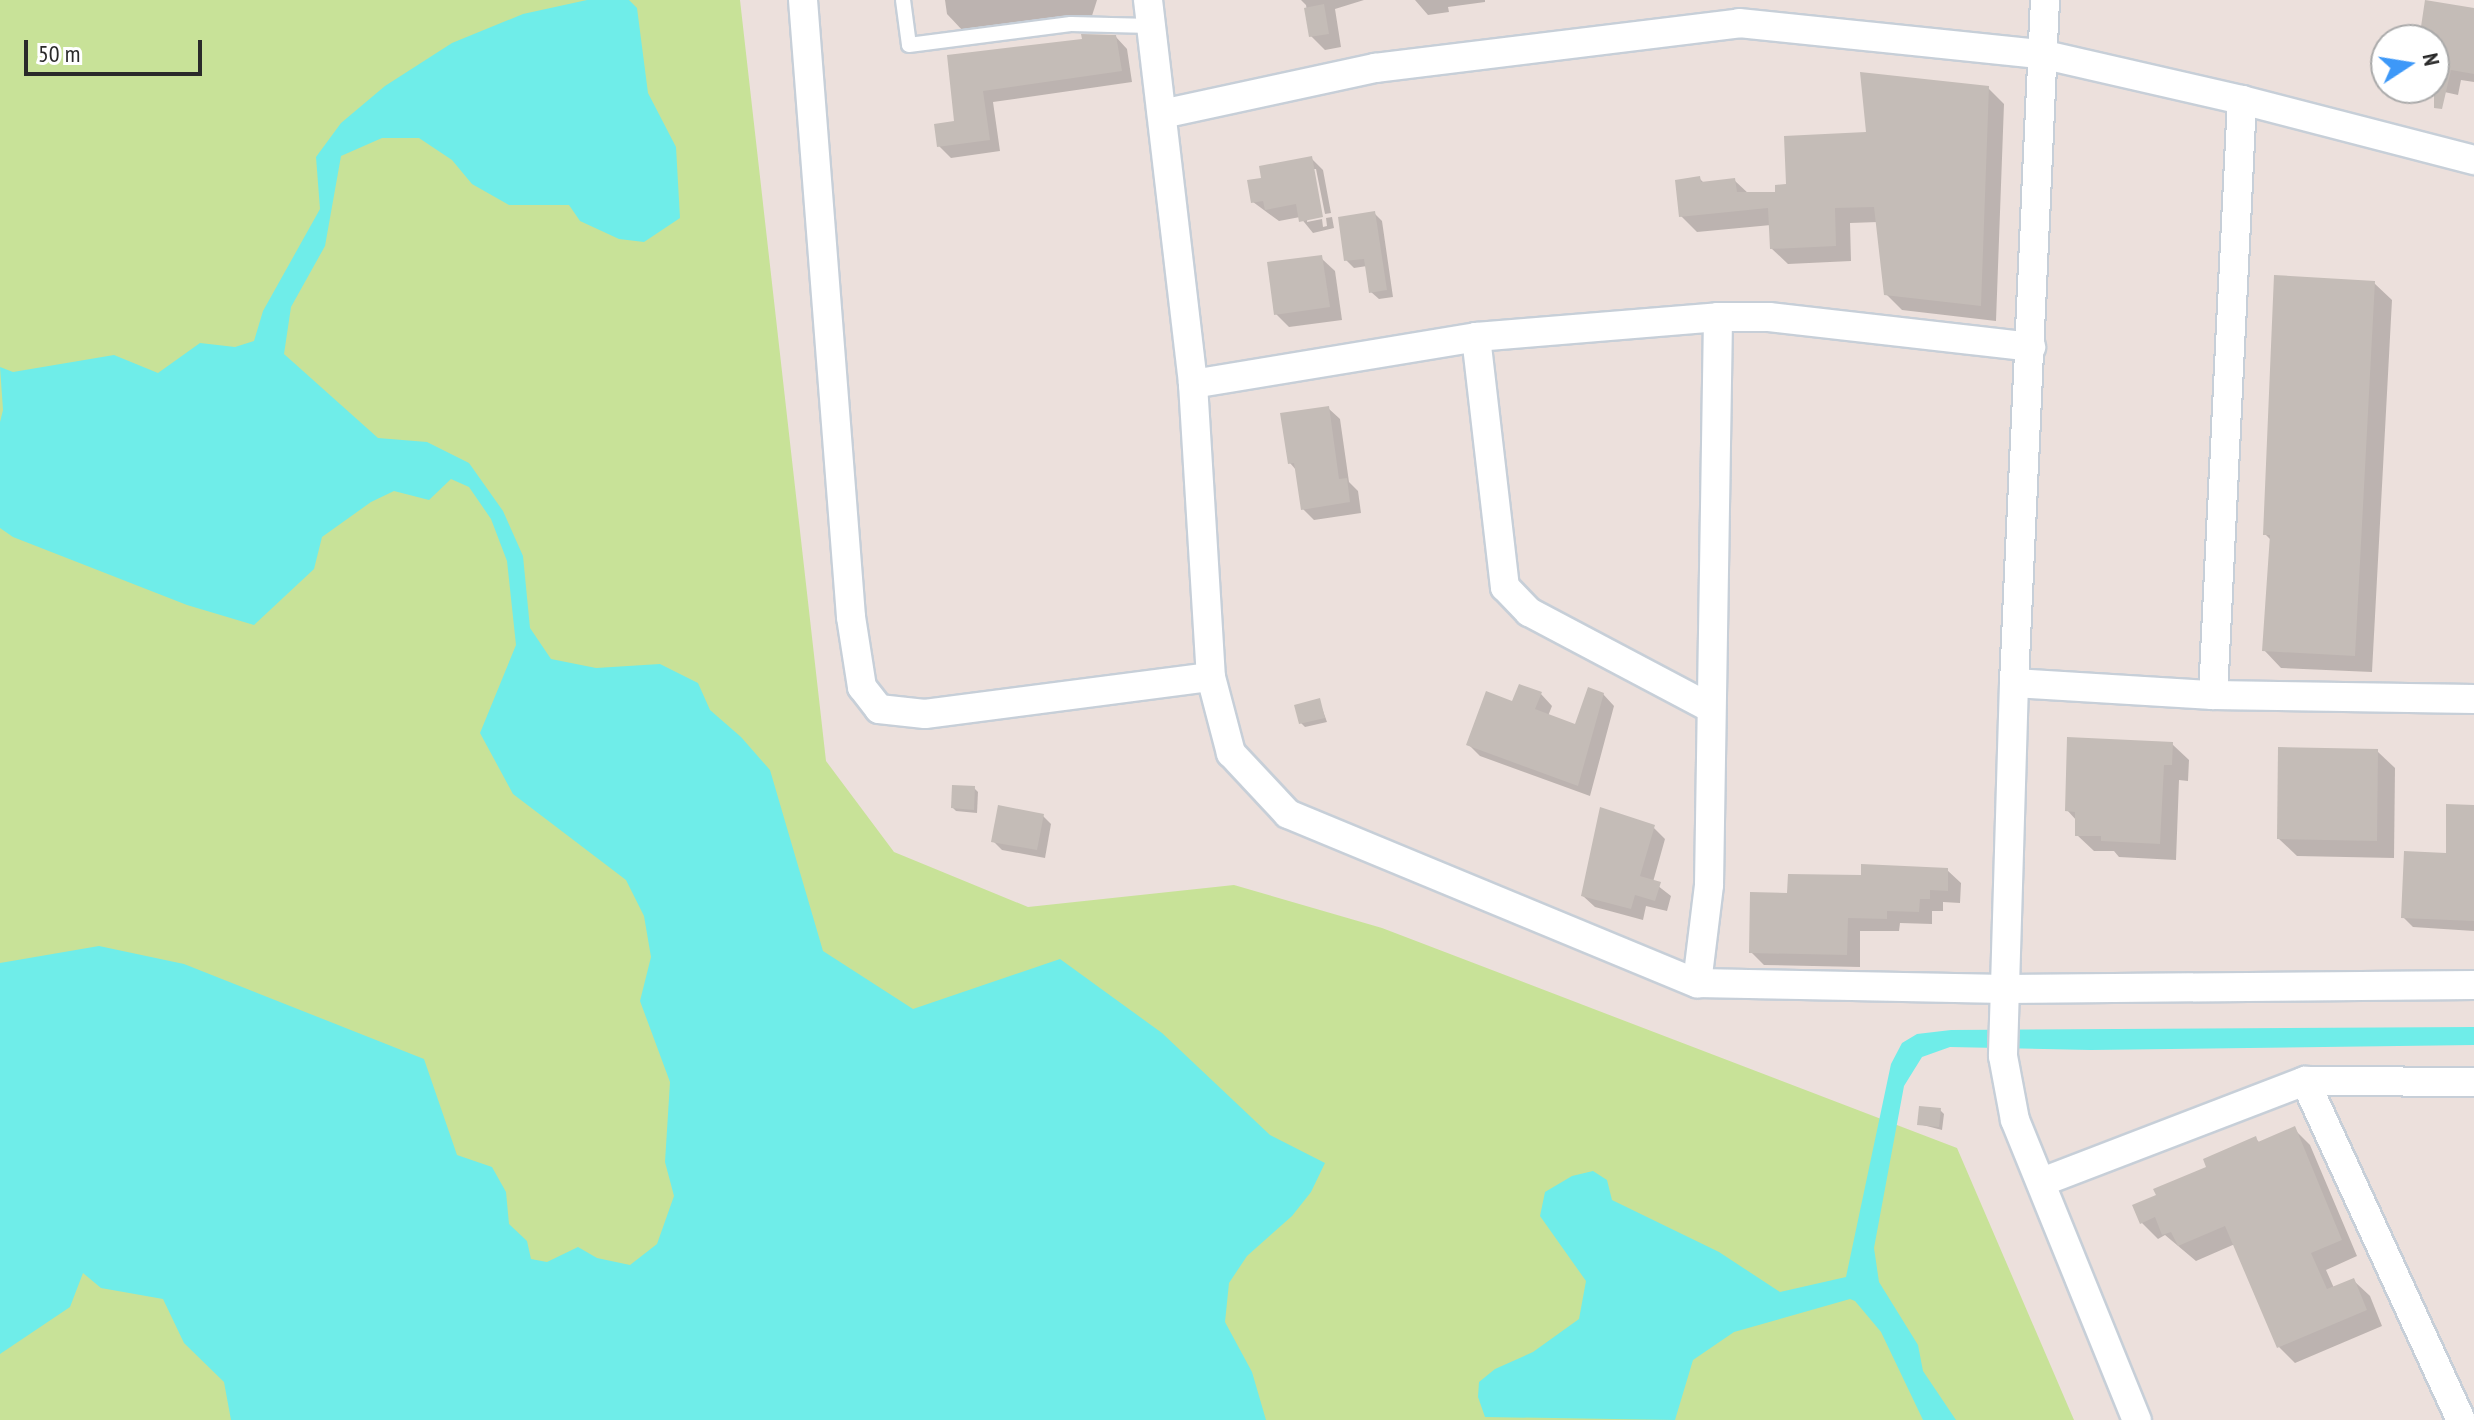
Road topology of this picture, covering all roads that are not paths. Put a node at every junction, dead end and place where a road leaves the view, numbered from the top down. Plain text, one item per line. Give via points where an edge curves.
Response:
1 (803, 0) edge
2 (903, 0) edge
3 (2045, 0) edge
4 (1150, 13) edge
5 (2041, 54) junction
6 (2242, 100) junction
7 (1162, 114) junction
8 (2474, 160) edge
9 (1718, 317) junction
10 (1476, 337) junction
11 (2031, 347) junction
12 (1193, 384) junction
13 (1211, 677) junction
14 (2014, 683) junction
15 (2213, 695) junction
16 (2474, 699) edge
17 (1710, 708) junction
18 (1697, 983) junction
19 (2474, 985) edge
20 (2006, 989) junction
21 (2305, 1081) junction
22 (2474, 1082) edge
23 (2042, 1182) junction
24 (2137, 1420) edge
25 (2461, 1420) edge

1 - 13 street via 851,617 862,687 879,709 925,714
2 - 4 lane via 909,45
3 - 5 street
4 - 7 street
5 - 6 street
5 - 7 street via 1739,23 1375,68
5 - 11 street
6 - 8 street
6 - 15 street
7 - 12 street
9 - 10 street
9 - 11 street via 1769,317
9 - 17 street
10 - 12 street
10 - 17 street via 1505,587 1529,612
11 - 14 street
12 - 13 street
13 - 18 street via 1231,753 1288,814
14 - 15 street
14 - 20 street
15 - 16 street
17 - 18 street via 1709,885
18 - 20 street
19 - 20 street
20 - 23 street via 2003,1056 2015,1120
21 - 22 street
21 - 23 street
21 - 25 street
23 - 24 street

